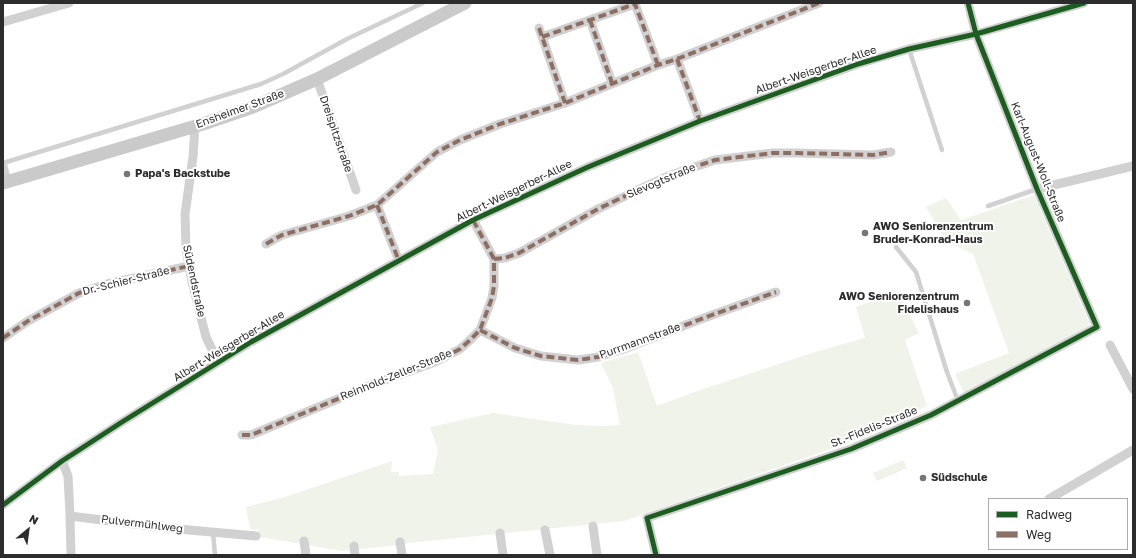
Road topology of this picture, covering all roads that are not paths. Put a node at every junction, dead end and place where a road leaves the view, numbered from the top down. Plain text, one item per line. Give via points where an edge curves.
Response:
1 (69, 3) edge
2 (423, 3) edge
3 (465, 3) edge
4 (819, 3) edge
5 (968, 3) edge
6 (1084, 3) edge
7 (590, 20) junction
8 (3, 22) edge
9 (539, 28) dead end
10 (976, 34) junction
11 (542, 38) junction
12 (909, 49) junction
13 (677, 59) junction
14 (658, 65) junction
15 (317, 79) junction
16 (612, 83) junction
17 (565, 103) junction
18 (700, 121) junction
19 (195, 126) junction
20 (942, 150) dead end
21 (891, 152) dead end
22 (3, 162) edge
23 (3, 166) edge
24 (1133, 166) edge
25 (5, 182) edge
26 (1037, 189) junction
27 (356, 190) dead end
28 (377, 205) junction
29 (988, 206) dead end
30 (473, 220) junction
31 (266, 244) dead end
32 (896, 247) dead end
33 (494, 259) junction
34 (399, 261) junction
35 (188, 266) junction
36 (776, 292) dead end
37 (1097, 327) joint
38 (480, 330) junction
39 (3, 338) edge
40 (1110, 345) dead end
41 (218, 362) junction
42 (1133, 389) edge
43 (958, 401) junction
44 (242, 435) dead end
45 (1133, 450) edge
46 (62, 461) junction
47 (1050, 498) edge
48 (3, 505) edge
49 (70, 516) junction
50 (592, 526) dead end
51 (546, 530) dead end
52 (213, 533) junction
53 (500, 533) dead end
54 (256, 536) dead end
55 (304, 541) dead end
56 (400, 542) dead end
57 (71, 555) edge
58 (215, 555) edge
59 (306, 555) edge
60 (402, 555) edge
61 (503, 555) edge
62 (550, 555) edge
63 (597, 555) edge
64 (656, 555) edge

1 - 8 street
2 - 22 lane via 261,84
3 - 15 main road, Ensheimer Straße
4 - 13 street
5 - 10 street, Karl-August-Woll-Straße
6 - 10 street, Albert-Weisgerber-Allee
7 - 11 street
7 - 14 street via 636,4
7 - 16 street
9 - 11 street
10 - 12 street, Albert-Weisgerber-Allee
10 - 26 street, Karl-August-Woll-Straße
11 - 17 street
12 - 18 street, Albert-Weisgerber-Allee via 858,64
12 - 20 lane
13 - 14 street
13 - 18 street
14 - 16 street
15 - 19 main road, Ensheimer Straße via 253,107
15 - 27 street, Dreispitzstraße
16 - 17 street
17 - 28 street via 500,124 437,152
18 - 30 street, Albert-Weisgerber-Allee via 588,166
19 - 25 main road, Ensheimer Straße
19 - 35 street, Südendstraße via 195,146 185,214 184,234
21 - 33 street, Slevogtstraße via 873,155 773,153 715,160 668,176 598,209 513,256
23 - 25 street
24 - 26 street
26 - 29 lane
26 - 37 street, Karl-August-Woll-Straße
28 - 31 street via 349,216 282,235
28 - 34 street
30 - 33 street, Reinhold-Zeller-Straße
30 - 34 street, Albert-Weisgerber-Allee
32 - 43 lane via 916,272
33 - 38 street, Reinhold-Zeller-Straße via 492,298
34 - 41 street, Albert-Weisgerber-Allee
35 - 39 street, Dr.-Schier-Straße via 107,284 79,293 28,320
35 - 41 street, Südendstraße via 206,337
36 - 38 street, Purrmannstraße via 624,349 578,360 542,356 515,348
37 - 43 street, St.-Fidelis-Straße
38 - 44 street, Reinhold-Zeller-Straße via 460,349 435,362 374,384 251,435
40 - 42 street
41 - 46 street, Albert-Weisgerber-Allee
43 - 64 street, St.-Fidelis-Straße via 851,449 647,518
45 - 47 street
46 - 48 street, Albert-Weisgerber-Allee
46 - 49 street via 68,476
49 - 52 street, Pulvermühlweg
49 - 57 street
50 - 63 street
51 - 62 street
52 - 54 street, Pulvermühlweg
52 - 58 lane
53 - 61 street
55 - 59 street
56 - 60 street

